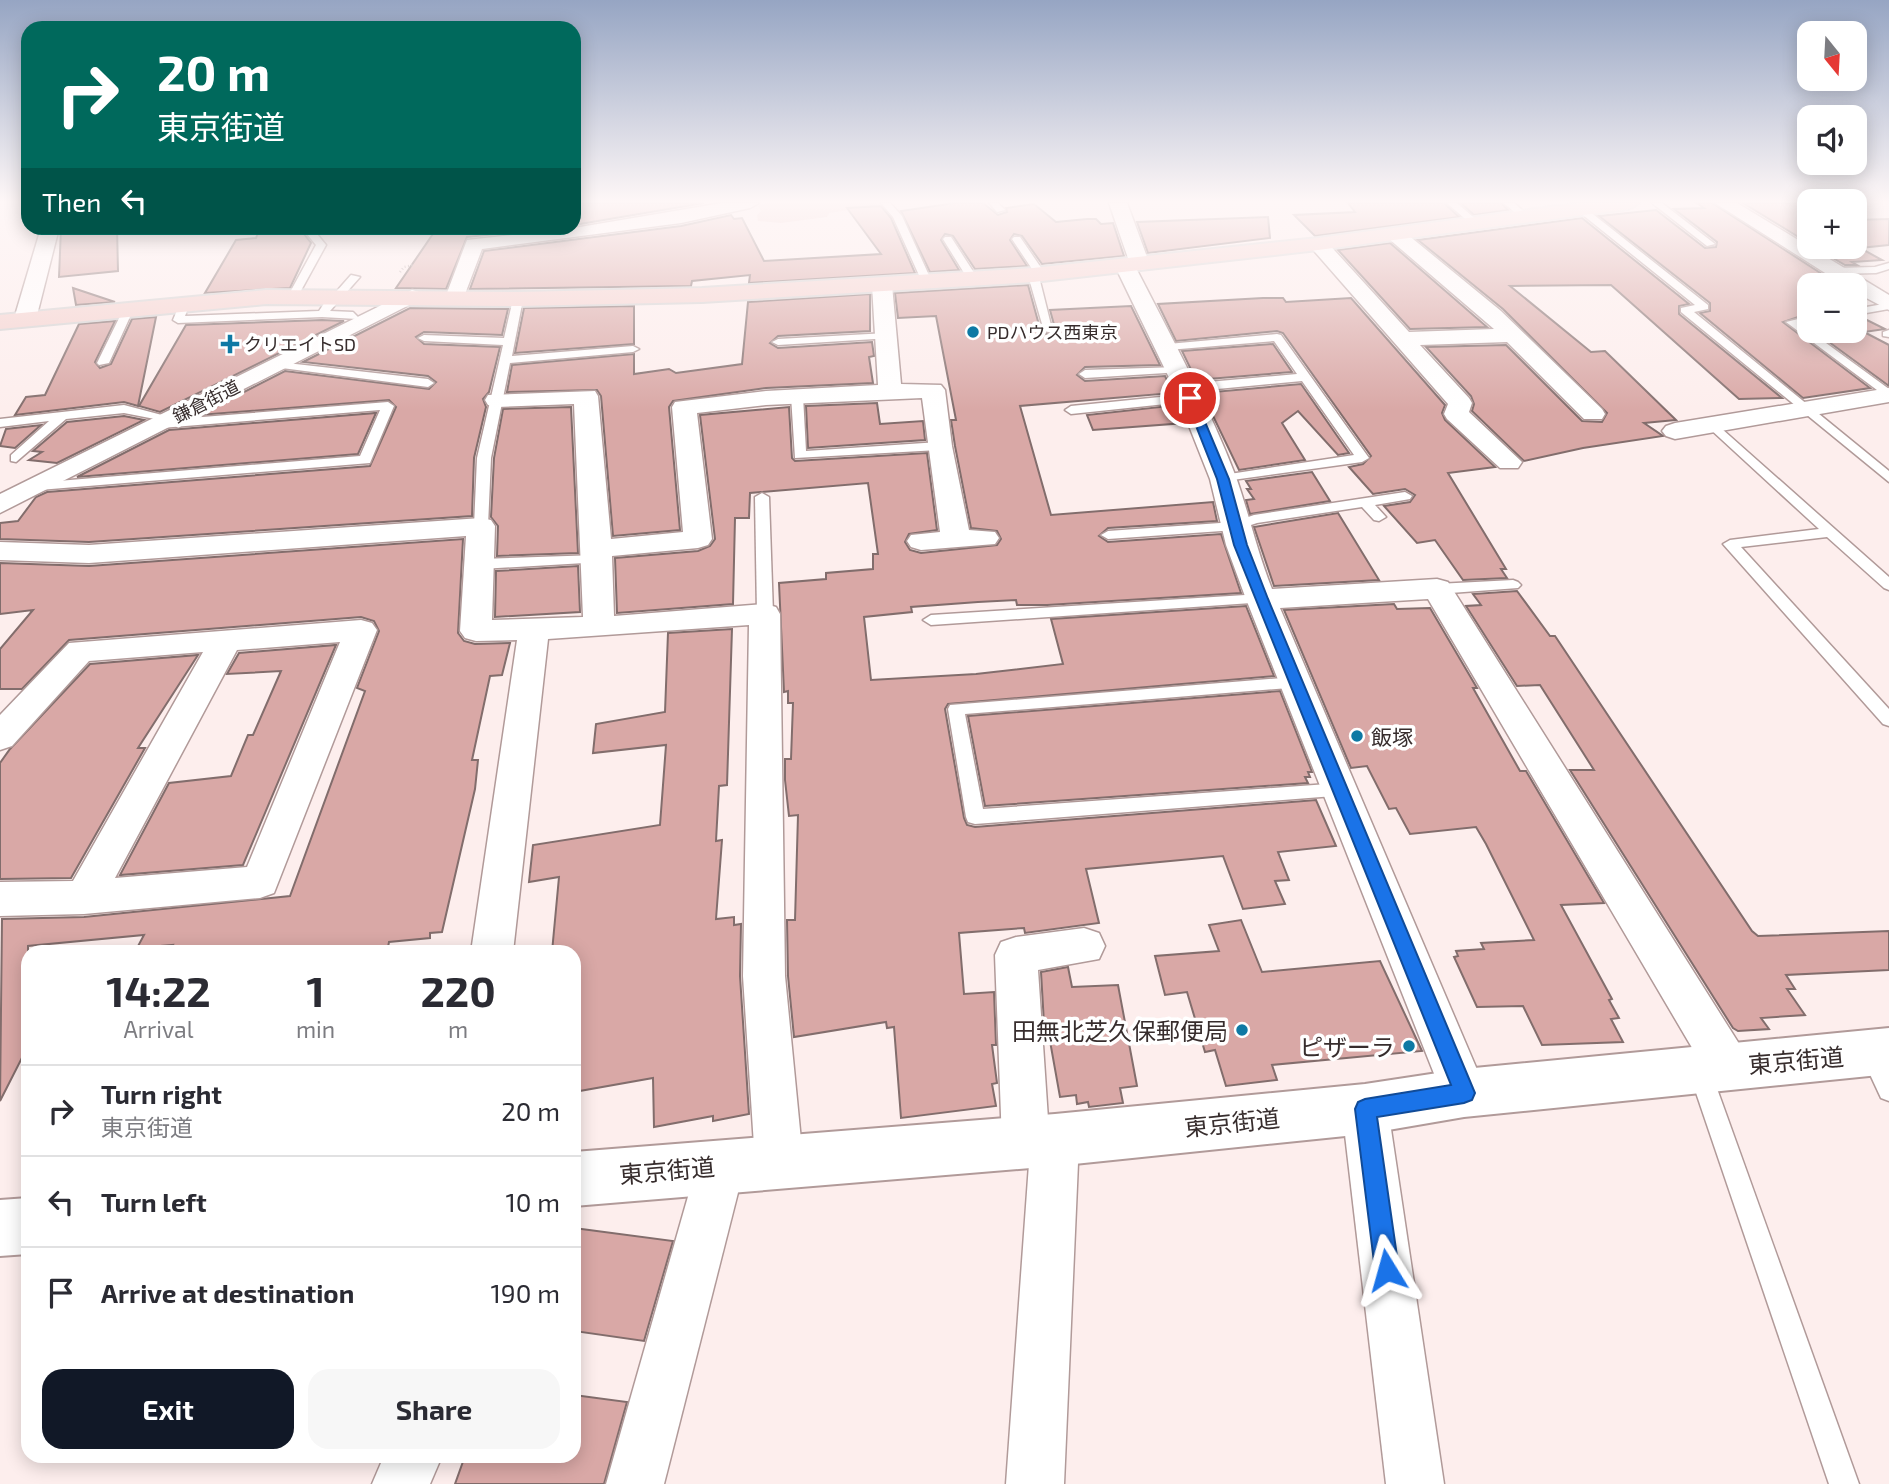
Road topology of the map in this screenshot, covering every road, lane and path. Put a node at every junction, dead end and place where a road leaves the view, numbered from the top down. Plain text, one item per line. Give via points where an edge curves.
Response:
1 (44, 272) edge
2 (306, 272) edge
3 (464, 272) edge
4 (923, 272) edge
5 (969, 272) edge
6 (1035, 272) edge
7 (1063, 272) edge
8 (1136, 272) edge
9 (1342, 272) edge
10 (1440, 272) edge
11 (1660, 272) edge
12 (1836, 272) edge
13 (1037, 275) junction
14 (355, 277) dead end
15 (973, 279) junction
16 (927, 282) junction
17 (882, 285) junction
18 (337, 295) junction
19 (293, 296) junction
20 (412, 296) junction
21 (455, 298) junction
22 (518, 299) junction
23 (176, 302) junction
24 (1889, 305) edge
25 (129, 309) junction
26 (1867, 310) edge
27 (321, 314) junction
28 (353, 317) dead end
29 (38, 320) junction
30 (0, 322) edge
31 (1049, 331) dead end
32 (1513, 335) junction
33 (887, 336) junction
34 (424, 338) dead end
35 (1400, 339) junction
36 (509, 342) junction
37 (778, 342) dead end
38 (1819, 343) edge
39 (633, 349) dead end
40 (503, 360) junction
41 (103, 363) dead end
42 (278, 365) junction
43 (1085, 374) dead end
44 (1181, 376) junction
45 (1307, 377) junction
46 (428, 383) dead end
47 (890, 391) junction
48 (1889, 395) edge
49 (797, 396) junction
50 (497, 400) junction
51 (1071, 410) dead end
52 (1805, 410) junction
53 (1593, 414) dead end
54 (62, 416) junction
55 (166, 421) junction
56 (0, 423) edge
57 (1713, 425) junction
58 (1675, 431) dead end
59 (939, 446) junction
60 (16, 458) dead end
61 (1509, 462) dead end
62 (1889, 478) edge
63 (1223, 479) junction
64 (39, 486) junction
65 (1405, 496) dead end
66 (762, 497) dead end
67 (1365, 502) junction
68 (0, 505) edge
69 (1380, 517) dead end
70 (481, 526) junction
71 (1236, 526) junction
72 (1831, 532) junction
73 (1108, 535) dead end
74 (985, 538) dead end
75 (956, 539) junction
76 (921, 541) dead end
77 (0, 551) edge
78 (597, 554) junction
79 (481, 564) junction
80 (1513, 585) dead end
81 (1889, 585) edge
82 (1437, 589) junction
83 (1261, 599) junction
84 (765, 614) junction
85 (930, 620) dead end
86 (598, 627) junction
87 (534, 628) junction
88 (226, 640) junction
89 (1295, 683) junction
90 (1889, 720) edge
91 (0, 737) edge
92 (1341, 790) junction
93 (84, 897) junction
94 (0, 899) edge
95 (493, 945) edge
96 (1084, 946) dead end
97 (1883, 1065) edge
98 (1713, 1067) junction
99 (1464, 1093) junction
100 (1365, 1109) junction
101 (1041, 1141) junction
102 (779, 1161) junction
103 (721, 1165) junction
104 (581, 1178) edge
105 (21, 1226) edge
106 (0, 1228) edge
107 (410, 1463) edge
108 (401, 1484) edge
109 (635, 1484) edge
110 (1035, 1484) edge
111 (1415, 1484) edge
112 (1844, 1484) edge

1 - 29 street
2 - 19 lane
3 - 21 street
4 - 16 lane
5 - 15 lane
6 - 13 lane
7 - 13 main road
8 - 44 street
9 - 35 street
10 - 32 street
11 - 52 lane via 1704,307 1685,310
12 - 24 street
13 - 15 main road
13 - 31 lane
14 - 18 lane
15 - 16 main road
16 - 17 main road
17 - 22 main road
17 - 33 street
18 - 19 main road
18 - 20 main road
18 - 27 lane
19 - 23 main road
20 - 21 main road
20 - 42 street, 鎌倉街道
21 - 22 main road
22 - 36 lane
23 - 25 main road
23 - 27 lane via 177,320
24 - 26 lane
25 - 29 main road
25 - 41 lane
27 - 28 lane
29 - 30 main road
32 - 35 street
32 - 53 street
33 - 37 lane
33 - 47 street
34 - 36 lane
35 - 61 street via 1460,403 1456,414
36 - 40 lane
38 - 48 lane
39 - 40 lane
40 - 50 lane
42 - 46 lane
42 - 55 street, 鎌倉街道
43 - 44 lane
44 - 45 lane
44 - 45 lane via 1277,337
44 - 51 lane
44 - 63 street
45 - 63 lane via 1362,458
47 - 49 street
47 - 59 street via 933,390
48 - 52 street
49 - 59 lane via 800,455
49 - 78 street via 684,407 698,539
50 - 70 lane via 484,458
50 - 78 street via 586,396
52 - 57 street
52 - 62 lane
54 - 55 lane via 124,409
54 - 56 lane
54 - 60 lane
55 - 64 street, 鎌倉街道
55 - 64 lane via 388,406 365,460
57 - 58 street
57 - 72 lane
59 - 75 street
63 - 71 street
64 - 68 street, 鎌倉街道
65 - 67 lane
66 - 84 lane
67 - 69 lane
67 - 71 lane via 1254,519
70 - 77 street via 89,554
70 - 79 street
71 - 73 lane
71 - 83 street
72 - 81 lane
72 - 90 lane via 1730,544
74 - 75 street
75 - 76 street
78 - 79 lane
78 - 86 street
79 - 87 street via 475,631
80 - 82 lane
82 - 83 street
82 - 98 street
83 - 85 lane
83 - 89 street
84 - 86 street
84 - 102 street via 764,976
86 - 87 street
87 - 95 street
88 - 91 street via 80,651
88 - 93 street
88 - 93 street via 362,630 260,882
89 - 92 street
89 - 92 lane via 956,709 975,817
92 - 99 street
93 - 94 street
96 - 101 street via 1016,955
97 - 98 street, 東京街道
98 - 99 street, 東京街道
98 - 112 lane
99 - 100 street, 東京街道
100 - 101 street, 東京街道
100 - 111 street
101 - 102 street, 東京街道
101 - 110 street
102 - 103 street, 東京街道
103 - 104 street, 東京街道
103 - 109 street
105 - 106 street
107 - 108 street

